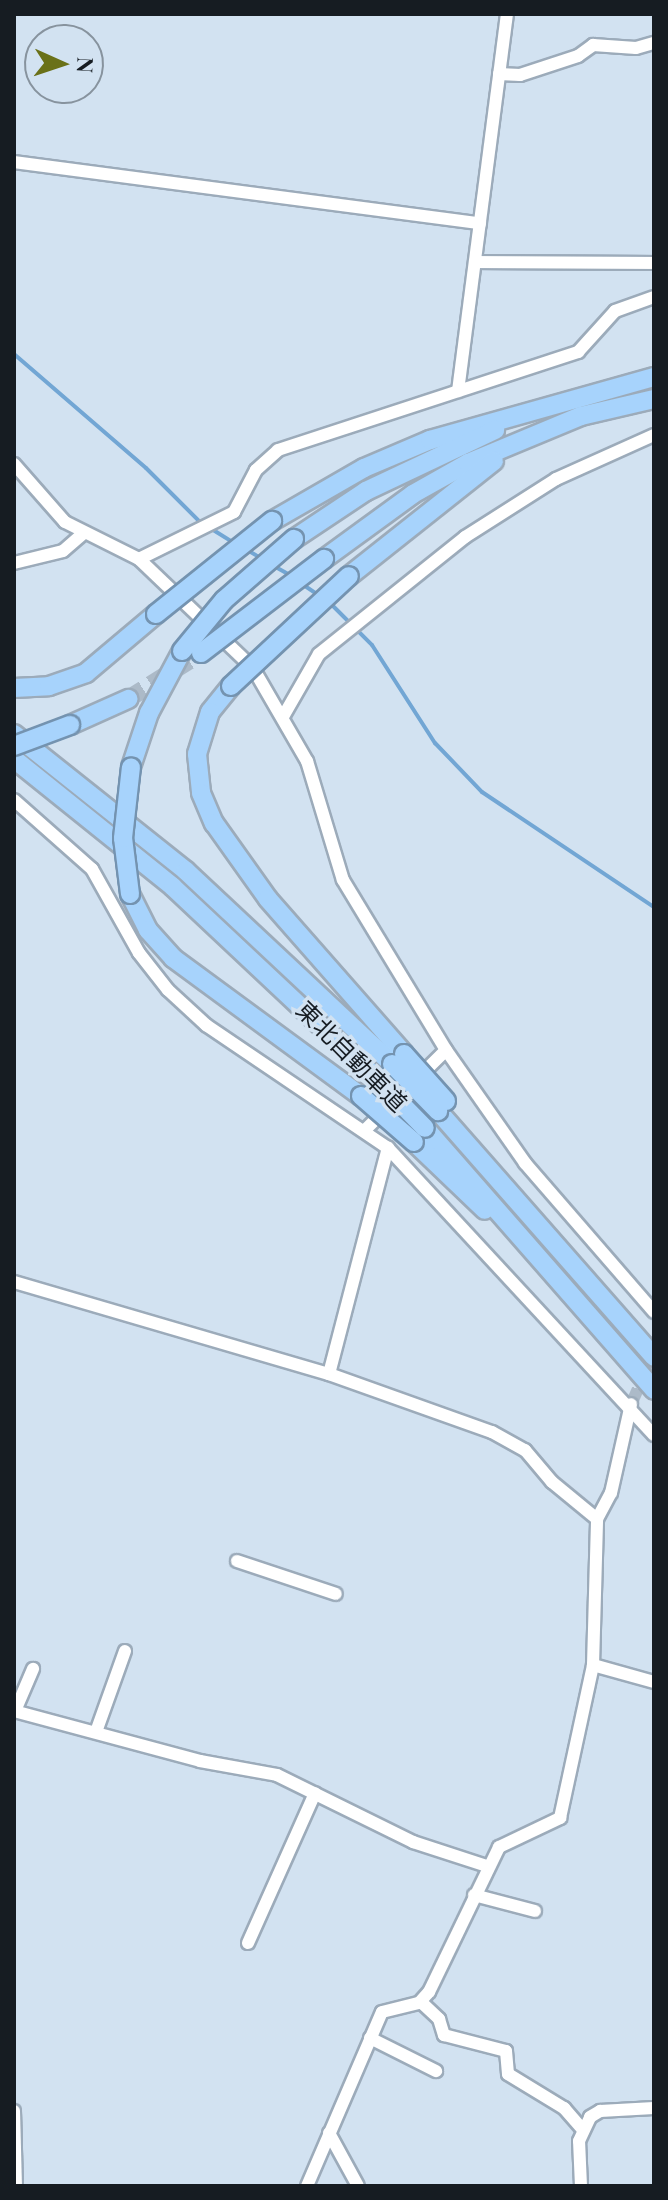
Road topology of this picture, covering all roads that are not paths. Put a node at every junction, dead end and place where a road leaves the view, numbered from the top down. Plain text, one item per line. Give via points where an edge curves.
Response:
1 (507, 14) edge
2 (654, 43) edge
3 (499, 74) junction
4 (14, 162) edge
5 (480, 223) junction
6 (475, 262) junction
7 (654, 263) edge
8 (654, 297) edge
9 (654, 368) edge
10 (654, 377) edge
11 (654, 389) edge
12 (458, 391) junction
13 (574, 398) junction
14 (654, 399) edge
15 (581, 416) junction
16 (654, 435) edge
17 (14, 464) edge
18 (84, 533) junction
19 (139, 559) junction
20 (14, 563) edge
21 (191, 655) junction
22 (14, 688) edge
23 (128, 699) tunnel mouth
24 (284, 715) junction
25 (14, 734) edge
26 (14, 746) edge
27 (14, 759) edge
28 (14, 800) edge
29 (446, 1050) junction
30 (398, 1059) junction
31 (366, 1129) junction
32 (420, 1135) junction
33 (388, 1148) junction
34 (14, 1282) edge
35 (654, 1312) edge
36 (654, 1357) edge
37 (329, 1374) junction
38 (654, 1390) edge
39 (631, 1404) junction
40 (654, 1435) edge
41 (597, 1519) junction
42 (237, 1561) dead end
43 (336, 1594) dead end
44 (125, 1651) dead end
45 (593, 1665) junction
46 (33, 1669) dead end
47 (654, 1682) edge
48 (15, 1711) edge
49 (96, 1732) junction
50 (315, 1793) junction
51 (487, 1866) junction
52 (474, 1895) junction
53 (535, 1911) dead end
54 (248, 1943) dead end
55 (421, 2002) junction
56 (370, 2038) junction
57 (436, 2071) dead end
58 (654, 2108) edge
59 (14, 2111) edge
60 (582, 2129) junction
61 (329, 2133) junction
62 (16, 2186) edge
63 (307, 2186) edge
64 (358, 2186) edge
65 (581, 2186) edge

1 - 3 street
2 - 3 street via 636,48 593,45 578,56 520,75
3 - 5 street
4 - 5 street
5 - 6 street
6 - 7 street
6 - 12 street
8 - 12 street via 615,311 578,352
9 - 13 highway
10 - 13 highway
11 - 15 highway
12 - 19 street via 278,450 256,470 234,512
13 - 21 highway, bridge via 400,473 294,539 224,600
13 - 22 highway, bridge via 397,453 272,521 86,673 49,686
14 - 15 highway
15 - 21 highway, bridge via 441,477
15 - 30 highway, bridge via 471,476 349,576 231,686 210,712 197,754 201,793 214,823 268,899
16 - 24 street via 585,465 492,517 319,654
17 - 18 street via 45,503
18 - 19 street
18 - 20 street via 63,551
19 - 24 street via 233,645
21 - 32 highway, bridge via 149,713 131,767 123,838 130,894 148,930 173,958
23 - 26 highway, bridge
24 - 29 street via 307,761 340,872
25 - 30 highway, 東北自動車道 via 186,871
27 - 32 highway, 東北自動車道, bridge via 173,887 375,1077
28 - 31 street via 82,857 150,970 185,1007 243,1051
29 - 31 street
29 - 35 street via 525,1163
30 - 36 highway, bridge
31 - 33 street
32 - 38 highway, 東北自動車道 via 577,1297
33 - 37 street
33 - 39 street
34 - 37 street
37 - 41 street via 511,1441
39 - 40 street
39 - 41 street via 611,1493
41 - 45 street
42 - 43 street
44 - 49 street
45 - 47 street
45 - 51 street via 560,1818 511,1837
46 - 48 street
48 - 49 street
49 - 50 street via 277,1775
50 - 51 street via 413,1842
50 - 54 street
51 - 52 street
52 - 53 street
52 - 55 street
55 - 56 street via 382,2012
55 - 60 street via 439,2019 444,2035 506,2051 508,2074 564,2108
56 - 57 street
56 - 61 street
58 - 60 street via 600,2111
59 - 62 street
60 - 65 street
61 - 63 street
61 - 64 street

